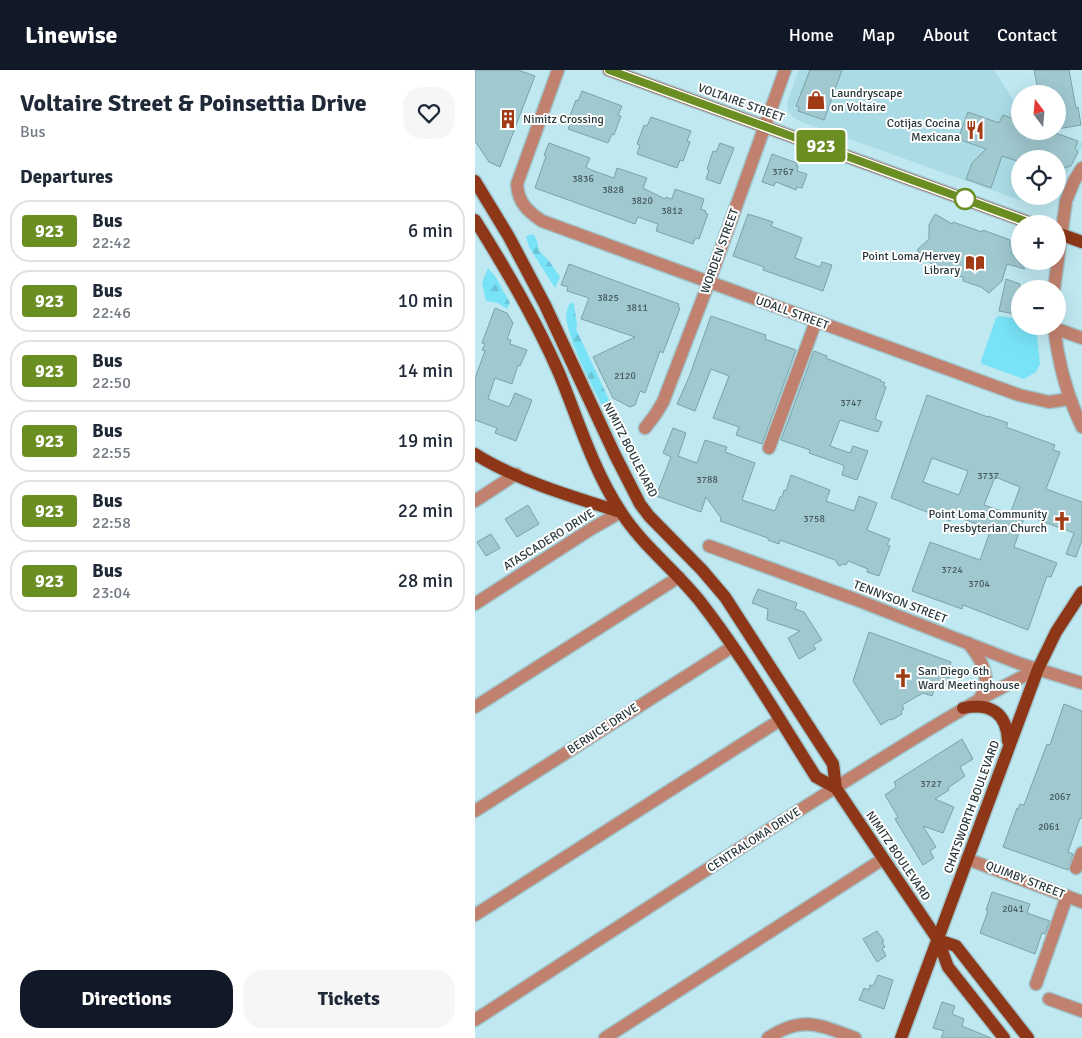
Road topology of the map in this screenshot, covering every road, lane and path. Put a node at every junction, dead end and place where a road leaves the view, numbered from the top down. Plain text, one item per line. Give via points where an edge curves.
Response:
1 (558, 70) edge
2 (609, 70) edge
3 (785, 70) edge
4 (765, 126) junction
5 (1082, 168) edge
6 (475, 180) edge
7 (1063, 215) edge
8 (1011, 216) edge
9 (475, 220) edge
10 (1066, 236) edge
11 (1082, 242) edge
12 (709, 282) junction
13 (815, 321) junction
14 (1066, 332) edge
15 (1055, 335) edge
16 (1082, 338) edge
17 (1069, 399) junction
18 (1082, 427) edge
19 (645, 428) dead end
20 (769, 448) dead end
21 (475, 454) edge
22 (516, 474) junction
23 (475, 501) edge
24 (640, 504) junction
25 (621, 512) junction
26 (709, 546) dead end
27 (679, 577) junction
28 (1082, 592) edge
29 (475, 604) edge
30 (968, 643) junction
31 (732, 647) junction
32 (1038, 669) junction
33 (1082, 683) edge
34 (979, 699) junction
35 (475, 707) edge
36 (963, 708) junction
37 (780, 720) junction
38 (1009, 746) junction
39 (836, 788) junction
40 (475, 811) edge
41 (1082, 852) edge
42 (883, 859) junction
43 (967, 859) junction
44 (1077, 868) dead end
45 (1067, 896) junction
46 (1082, 902) edge
47 (475, 916) edge
48 (938, 940) junction
49 (1036, 984) dead end
50 (1049, 999) dead end
51 (1082, 1011) edge
52 (475, 1020) edge
53 (605, 1038) edge
54 (768, 1038) edge
55 (855, 1038) edge
56 (901, 1038) edge
57 (1004, 1038) edge
58 (1029, 1038) edge

1 - 12 street, UDALL STREET via 517,180 517,194 522,204 550,225
2 - 4 main road, VOLTAIRE STREET
3 - 4 street, WORDEN STREET
4 - 8 main road, VOLTAIRE STREET
4 - 12 street, WORDEN STREET
5 - 7 street via 1074,181
6 - 24 main road, NIMITZ BOULEVARD via 545,305
9 - 25 main road, NIMITZ BOULEVARD via 545,345 600,474
10 - 11 main road
12 - 13 street, UDALL STREET
12 - 19 street, WORDEN STREET via 663,402
13 - 17 street, UDALL STREET via 1019,395 1049,402
13 - 20 street
14 - 16 street
15 - 17 street via 1059,365
17 - 18 street
21 - 22 main road
22 - 23 street
22 - 25 main road via 568,496
24 - 25 main road, ATASCADERO DRIVE
24 - 39 main road, NIMITZ BOULEVARD via 737,613 833,764
25 - 27 main road, NIMITZ BOULEVARD
25 - 29 street, ATASCADERO DRIVE
26 - 30 street, TENNYSON STREET
27 - 31 main road, NIMITZ BOULEVARD
27 - 35 street
28 - 32 main road, CHATSWORTH BOULEVARD via 1056,632
30 - 32 street, TENNYSON STREET
30 - 34 street via 985,672 985,686
31 - 37 main road, NIMITZ BOULEVARD
31 - 40 street, BERNICE DRIVE
32 - 33 street, TENNYSON STREET
32 - 34 street, CENTRALOMA DRIVE
32 - 38 main road, CHATSWORTH BOULEVARD
34 - 36 street, CENTRALOMA DRIVE
36 - 38 main road via 979,706 998,714 1007,727
36 - 39 street, CENTRALOMA DRIVE
37 - 39 main road, NIMITZ BOULEVARD via 815,777
37 - 47 street
38 - 43 main road, CHATSWORTH BOULEVARD
39 - 42 main road, NIMITZ BOULEVARD
39 - 52 street, CENTRALOMA DRIVE
41 - 44 street
42 - 48 main road, NIMITZ BOULEVARD
42 - 53 street
43 - 45 street, QUIMBY STREET
43 - 48 main road, CHATSWORTH BOULEVARD
45 - 46 street, QUIMBY STREET
45 - 49 street
48 - 56 main road, CHATSWORTH BOULEVARD
48 - 57 main road, NIMITZ BOULEVARD via 949,967
48 - 58 main road, NIMITZ BOULEVARD via 956,946
50 - 51 street
54 - 55 street via 790,1026 809,1023

